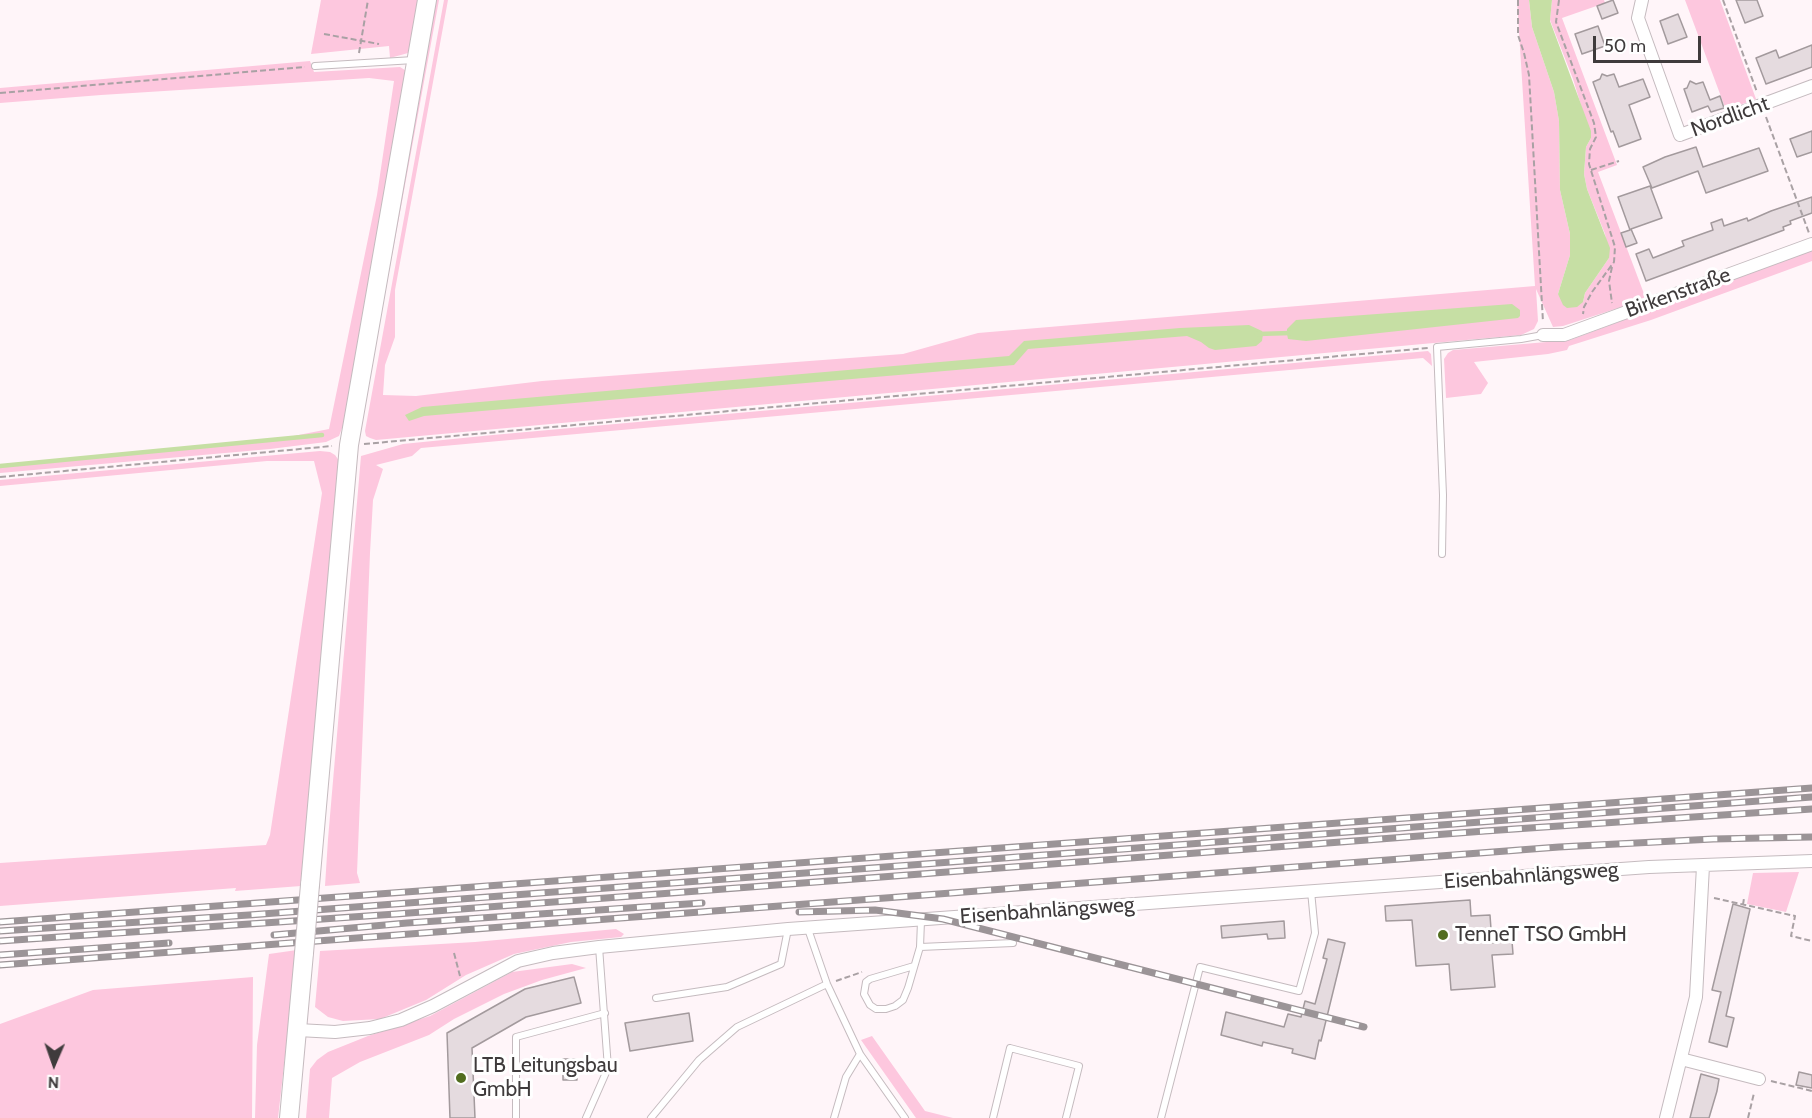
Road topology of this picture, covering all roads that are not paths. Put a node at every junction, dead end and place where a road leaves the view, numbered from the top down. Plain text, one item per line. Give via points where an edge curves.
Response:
1 (427, 0) edge
2 (1642, 0) edge
3 (416, 60) junction
4 (315, 66) road end
5 (1812, 86) edge
6 (1812, 244) edge
7 (1544, 335) joint
8 (1442, 554) dead end
9 (1812, 861) edge
10 (1703, 866) junction
11 (1311, 891) junction
12 (921, 921) junction
13 (788, 929) junction
14 (808, 929) junction
15 (1013, 943) dead end
16 (920, 946) junction
17 (599, 947) junction
18 (914, 966) junction
19 (827, 984) junction
20 (656, 998) dead end
21 (605, 1013) junction
22 (298, 1030) junction
23 (860, 1054) junction
24 (1681, 1059) junction
25 (1758, 1078) road end
26 (289, 1118) edge
27 (516, 1118) edge
28 (586, 1118) edge
29 (651, 1118) edge
30 (834, 1118) edge
31 (905, 1118) edge
32 (995, 1118) edge
33 (1066, 1118) edge
34 (1161, 1118) edge
35 (1666, 1118) edge

1 - 3 street
2 - 5 street, Nordlicht via 1638,18 1680,135
3 - 4 lane
3 - 22 street, bridge via 349,446
6 - 7 street, Birkenstraße via 1564,335
7 - 8 lane via 1437,347
9 - 10 street, Eisenbahnlängsweg
10 - 11 street, Eisenbahnlängsweg
10 - 24 street via 1696,997
11 - 12 street, Eisenbahnlängsweg
11 - 34 lane via 1315,933 1299,992 1200,967
12 - 14 street, Eisenbahnlängsweg
12 - 16 lane
13 - 14 street, Eisenbahnlängsweg
13 - 17 street, Eisenbahnlängsweg
13 - 20 lane via 781,964 727,987
14 - 19 lane
15 - 16 lane
16 - 18 lane
17 - 21 lane
17 - 22 street, Eisenbahnlängsweg via 518,961 402,1020 335,1032
18 - 18 lane via 870,979 864,988 870,1005 886,1009 903,1000
19 - 23 lane
19 - 29 lane via 737,1026 699,1060
21 - 27 lane via 516,1037
21 - 28 lane via 608,1068
22 - 26 street
23 - 30 lane via 846,1077
23 - 31 lane
24 - 25 street
24 - 35 street
32 - 33 lane via 1010,1048 1078,1066

